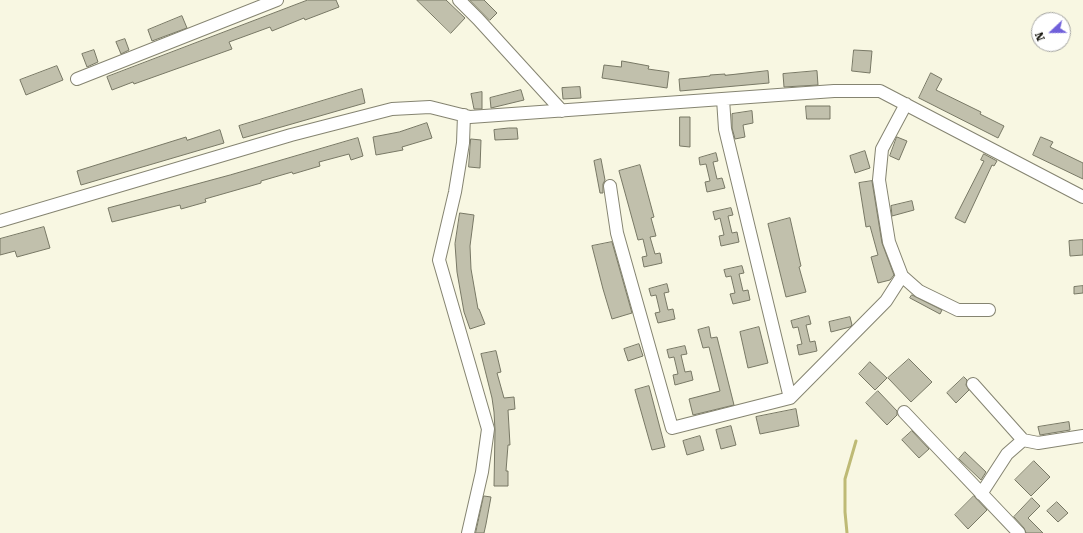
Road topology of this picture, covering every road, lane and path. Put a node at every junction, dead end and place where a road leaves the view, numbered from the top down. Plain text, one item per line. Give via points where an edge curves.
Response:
1 (277, 0) edge
2 (459, 0) edge
3 (77, 79) dead end
4 (723, 99) junction
5 (906, 104) junction
6 (562, 111) junction
7 (464, 115) junction
8 (610, 186) dead end
9 (1083, 197) edge
10 (0, 221) edge
11 (902, 276) junction
12 (989, 310) dead end
13 (973, 384) dead end
14 (790, 398) junction
15 (904, 412) dead end
16 (1083, 436) edge
17 (1024, 440) junction
18 (981, 494) junction
19 (468, 533) edge
20 (1019, 533) edge

1 - 3 street
2 - 6 street
4 - 5 street via 834,90 880,91
4 - 6 street
4 - 14 street via 725,129
5 - 9 street
5 - 11 street via 882,149 879,180 889,242
6 - 7 street
7 - 10 street via 430,107 392,109 291,135
7 - 19 street via 463,143 455,192 439,260 488,429 482,472
8 - 14 street via 617,233 672,428
11 - 12 street via 919,291 958,310
11 - 14 street via 886,301
13 - 17 street
15 - 18 street
16 - 17 street via 1038,443
17 - 18 street via 1007,454
18 - 20 street

